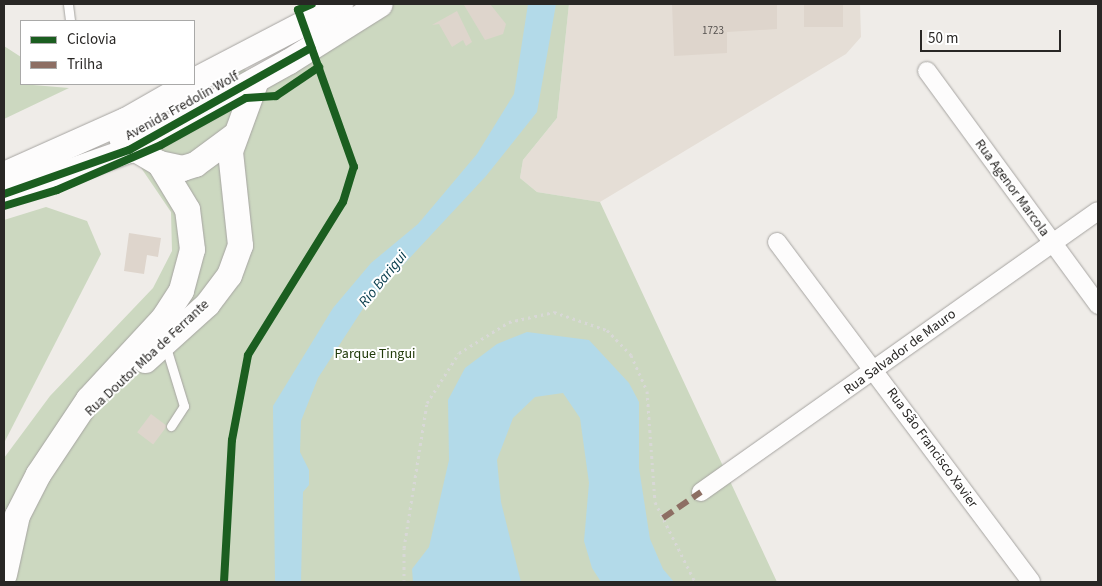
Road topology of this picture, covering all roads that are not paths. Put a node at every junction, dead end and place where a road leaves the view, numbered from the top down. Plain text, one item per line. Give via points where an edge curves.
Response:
1 (68, 4) edge
2 (340, 4) edge
3 (380, 4) edge
4 (70, 20) edge
5 (285, 32) junction
6 (240, 54) junction
7 (289, 61) junction
8 (926, 70) dead end
9 (195, 78) edge
10 (256, 80) junction
11 (181, 85) edge
12 (125, 120) junction
13 (233, 136) junction
14 (129, 150) junction
15 (159, 163) junction
16 (11, 182) edge
17 (1098, 212) edge
18 (777, 242) dead end
19 (1052, 243) junction
20 (1098, 305) edge
21 (164, 342) junction
22 (875, 371) junction
23 (172, 426) dead end
24 (66, 433) junction
25 (701, 492) dead end
26 (4, 574) edge
27 (1031, 582) edge

1 - 4 lane
2 - 5 street, Avenida Fredolin Wolf
3 - 7 street, Avenida Fredolin Wolf
5 - 6 street, Avenida Fredolin Wolf
5 - 7 street via 293,50
6 - 9 street, Avenida Fredolin Wolf
6 - 10 street
7 - 10 street, Avenida Fredolin Wolf
8 - 19 street, Rua Agenor Marcola
10 - 13 street, Rua Doutor Mba de Ferrante via 250,106
10 - 14 street, Avenida Fredolin Wolf
11 - 12 street, Avenida Fredolin Wolf
12 - 14 street via 119,132
12 - 16 street, Avenida Fredolin Wolf
13 - 15 street via 195,164 182,168
13 - 21 street, Rua Doutor Mba de Ferrante via 231,169 240,245 230,275 207,304
14 - 15 street
14 - 16 street, Avenida Fredolin Wolf
15 - 24 street, Rua Doutor Mba de Ferrante via 187,210 192,249 181,290 163,318 88,399
17 - 19 street, Rua Salvador de Mauro
18 - 22 street, Rua São Francisco Xavier
19 - 20 street, Rua Agenor Marcola
19 - 22 street, Rua Salvador de Mauro
21 - 23 lane via 184,406
21 - 24 street, Rua Doutor Mba de Ferrante
22 - 25 street, Rua Salvador de Mauro
22 - 27 street, Rua São Francisco Xavier
24 - 26 street, Rua Doutor Mba de Ferrante via 17,515

